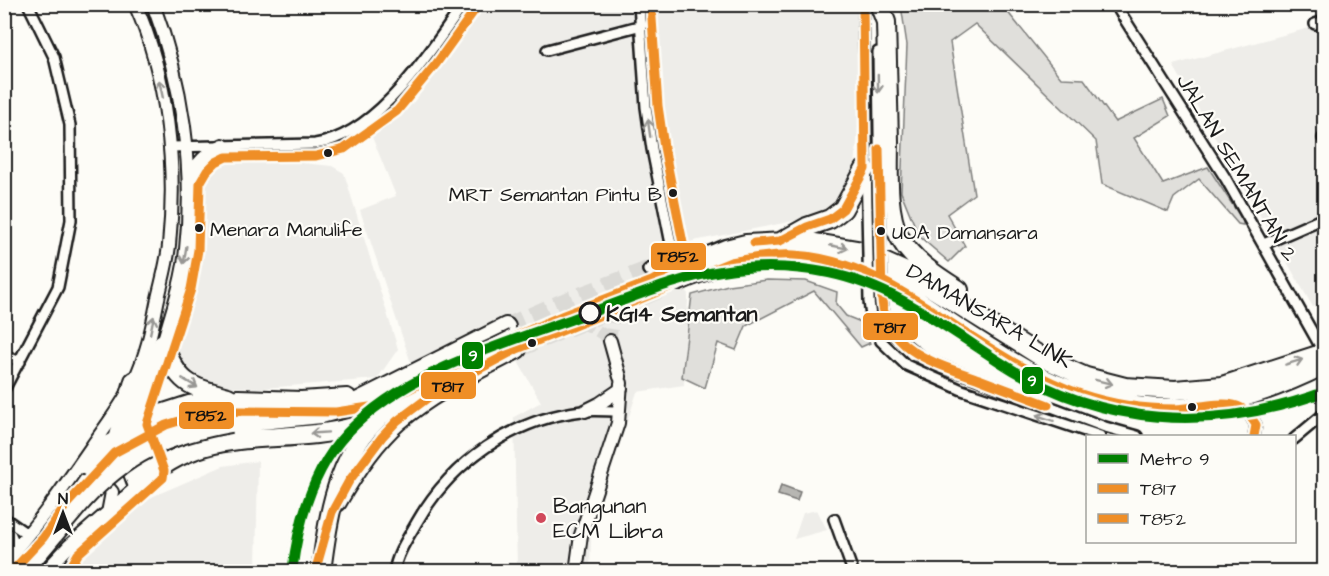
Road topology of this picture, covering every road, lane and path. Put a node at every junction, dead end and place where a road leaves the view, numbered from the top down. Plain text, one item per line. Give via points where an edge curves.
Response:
1 (28, 4) edge
2 (135, 4) edge
3 (153, 4) edge
4 (464, 4) edge
5 (639, 4) edge
6 (863, 4) edge
7 (878, 4) edge
8 (1115, 4) edge
9 (642, 24) junction
10 (548, 50) dead end
11 (223, 145) junction
12 (186, 146) junction
13 (170, 147) junction
14 (865, 169) junction
15 (188, 180) junction
16 (1324, 219) edge
17 (780, 242) junction
18 (1264, 244) junction
19 (657, 278) junction
20 (512, 339) junction
21 (610, 342) dead end
22 (1016, 342) junction
23 (163, 343) junction
24 (1324, 353) edge
25 (4, 355) edge
26 (20, 362) junction
27 (1324, 365) edge
28 (134, 381) junction
29 (620, 383) junction
30 (4, 390) edge
31 (373, 394) junction
32 (433, 394) junction
33 (238, 399) junction
34 (1205, 407) junction
35 (585, 411) junction
36 (619, 411) junction
37 (1324, 414) edge
38 (154, 417) junction
39 (127, 432) junction
40 (1097, 435) edge
41 (1133, 435) edge
42 (1254, 435) edge
43 (1296, 437) edge
44 (187, 454) junction
45 (84, 468) junction
46 (152, 474) junction
47 (138, 486) junction
48 (58, 496) junction
49 (108, 514) junction
50 (4, 518) edge
51 (834, 519) dead end
52 (4, 530) edge
53 (34, 530) junction
54 (69, 546) junction
55 (17, 548) junction
56 (4, 562) edge
57 (22, 572) edge
58 (45, 572) edge
59 (55, 572) edge
60 (315, 572) edge
61 (321, 572) edge
62 (394, 572) edge
63 (576, 572) edge
64 (853, 572) edge

1 - 26 street via 54,57 70,125 71,220 58,287
13 -> 2 street via 163,96
3 - 12 street via 180,95
4 - 11 street via 388,103 338,139 315,144
5 - 9 street
6 - 14 street
7 - 22 highway via 886,22 889,169 893,219 899,237 932,273 959,291
7 -> 41 street, bridge via 882,300 886,323 902,343 926,360
8 - 18 street, JALAN SEMANTAN 2
9 - 10 street
19 -> 9 street via 671,244 646,107
11 - 12 street
11 - 15 street via 205,156
12 - 13 street
12 - 15 street
28 -> 13 street via 149,339 169,247
14 - 17 highway via 843,209
40 -> 14 street, bridge via 954,387 906,365 881,341 869,301
15 -> 23 street via 186,249
16 - 18 street
17 - 19 highway, DAMANSARA LINK via 746,244 689,256
17 -> 22 highway, DAMANSARA LINK via 857,250 906,272
18 - 24 street, JALAN SEMANTAN 2
19 - 34 highway, DAMANSARA LINK via 764,256 795,255 842,262 899,288 1036,375 1082,394 1133,406
20 - 31 highway
20 - 32 highway
20 - 61 highway, bridge via 416,389 367,430 339,482
21 - 29 street
22 -> 24 highway, DAMANSARA LINK via 1086,377 1125,387 1175,390 1222,386
23 -> 33 highway via 185,382
23 - 39 highway
25 - 26 street
26 - 30 street
27 - 34 highway, DAMANSARA LINK via 1273,389
28 - 39 highway
28 - 48 street
29 - 35 street via 599,404
29 - 36 street
31 - 33 highway via 335,400
31 - 57 highway, bridge via 321,414 231,423 160,442 100,480
32 -> 44 highway via 358,426 328,433 232,440
32 - 60 highway via 390,429 349,481 332,512
33 - 38 highway via 173,408
34 - 42 street via 1231,404 1246,409 1256,425
35 - 36 street
35 - 62 street via 529,424 473,456 425,507 403,546
36 - 63 street via 581,536
37 - 43 street
38 - 39 highway
38 - 44 highway via 150,428 156,445 164,452
39 - 45 street via 107,443
39 - 46 highway
39 - 47 highway
44 - 46 highway
45 - 48 street
45 - 49 street via 97,474 112,492
46 - 47 highway
47 - 49 street
48 - 53 street
49 - 54 street
50 - 53 street via 24,532
51 - 64 street
52 - 55 street via 15,540
53 - 55 street
54 - 58 street
54 - 59 street
55 - 56 street

